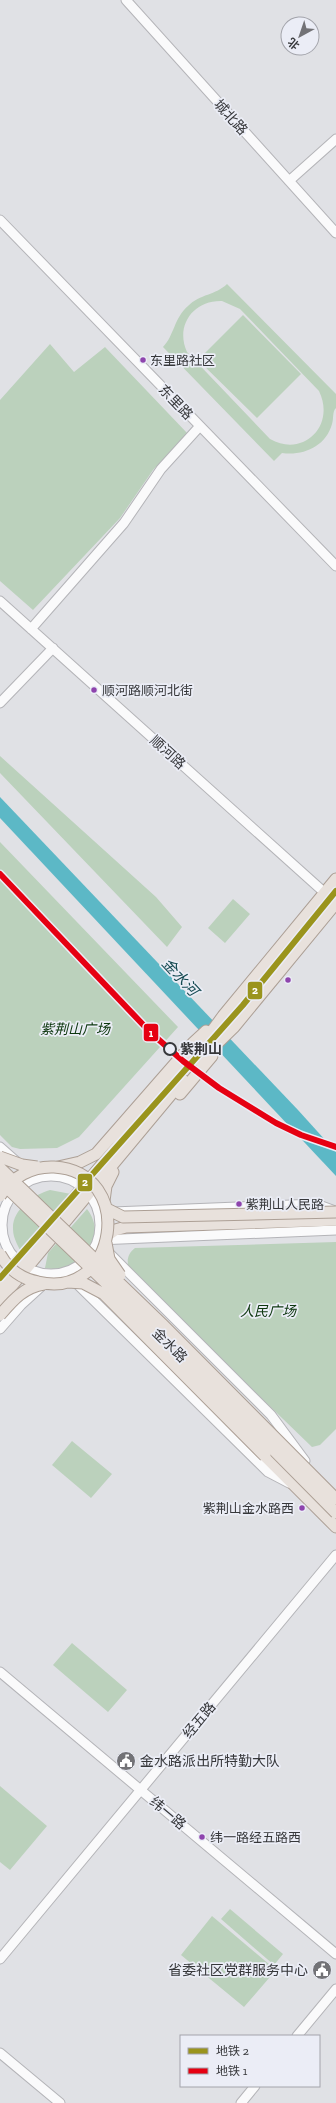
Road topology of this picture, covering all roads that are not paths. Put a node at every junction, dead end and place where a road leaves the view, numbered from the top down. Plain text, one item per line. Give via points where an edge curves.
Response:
1 (126, 0) edge
2 (336, 138) edge
3 (289, 181) junction
4 (0, 220) edge
5 (336, 233) edge
6 (200, 426) junction
7 (336, 566) edge
8 (0, 601) edge
9 (31, 629) junction
10 (53, 648) junction
11 (0, 703) edge
12 (336, 880) edge
13 (325, 893) junction
14 (336, 903) edge
15 (202, 1051) junction
16 (0, 1147) edge
17 (0, 1157) edge
18 (58, 1167) junction
19 (0, 1168) edge
20 (41, 1168) junction
21 (36, 1179) junction
22 (0, 1181) edge
23 (85, 1191) junction
24 (0, 1196) edge
25 (103, 1208) junction
26 (2, 1211) edge
27 (336, 1211) edge
28 (336, 1220) edge
29 (336, 1230) edge
30 (104, 1240) junction
31 (2, 1243) edge
32 (0, 1254) edge
33 (24, 1265) junction
34 (55, 1274) junction
35 (65, 1277) junction
36 (48, 1284) junction
37 (0, 1286) edge
38 (0, 1300) edge
39 (0, 1315) edge
40 (0, 1329) edge
41 (305, 1461) junction
42 (295, 1486) junction
43 (336, 1492) edge
44 (336, 1500) edge
45 (336, 1513) edge
46 (336, 1528) edge
47 (336, 1555) edge
48 (0, 1672) edge
49 (141, 1790) junction
50 (336, 1954) edge
51 (0, 1959) edge
52 (336, 1990) edge
53 (298, 2035) edge
54 (0, 2053) edge
55 (255, 2087) edge
56 (60, 2103) edge
57 (241, 2103) edge

1 - 3 street, 城北路
2 - 3 street
3 - 5 street, 城北路
4 - 6 street, 东里路
6 - 7 street, 东里路
6 - 9 street via 161,469 124,523
8 - 9 street, 顺河路
9 - 10 street, 顺河路
10 - 11 street
10 - 13 street, 顺河路
12 - 13 main road
13 - 14 street, 顺河路
13 - 15 main road via 223,1016
14 - 15 main road via 234,1027
15 - 18 main road via 144,1100 96,1154 85,1160
15 - 23 main road
15 - 25 main road via 162,1115 114,1170 106,1186
16 - 21 street
17 - 20 main road, bridge via 22,1166
18 - 20 main road, bridge
18 - 25 main road, bridge via 74,1172 88,1181
19 - 44 main road, 金水路, bridge via 163,1325
20 - 24 main road, bridge via 18,1176
21 - 23 street via 50,1176 64,1178
21 - 26 street via 18,1189
22 - 45 main road, 金水路, bridge via 156,1332
23 - 25 street
23 - 33 main road
25 - 27 main road, bridge via 123,1217
25 - 30 main road, bridge
26 - 31 street
28 - 30 main road via 126,1227 115,1230
29 - 30 street
30 - 35 main road, bridge via 93,1265 80,1276
30 - 41 street via 271,1415
30 - 41 main road, bridge via 109,1259 131,1287
31 - 33 street
32 - 36 main road, bridge via 18,1274 32,1281
33 - 34 street via 42,1273
33 - 37 main road
33 - 38 main road
34 - 35 street
34 - 40 street via 21,1305
35 - 36 main road, bridge
35 - 42 street via 268,1472
35 - 42 main road, bridge via 104,1294
36 - 39 main road, bridge via 26,1290
41 - 43 main road
42 - 46 main road
47 - 49 street, 经五路
48 - 49 street, 纬一路
49 - 50 street, 纬一路
49 - 51 street, 经五路
52 - 53 street
54 - 56 street
55 - 57 street

